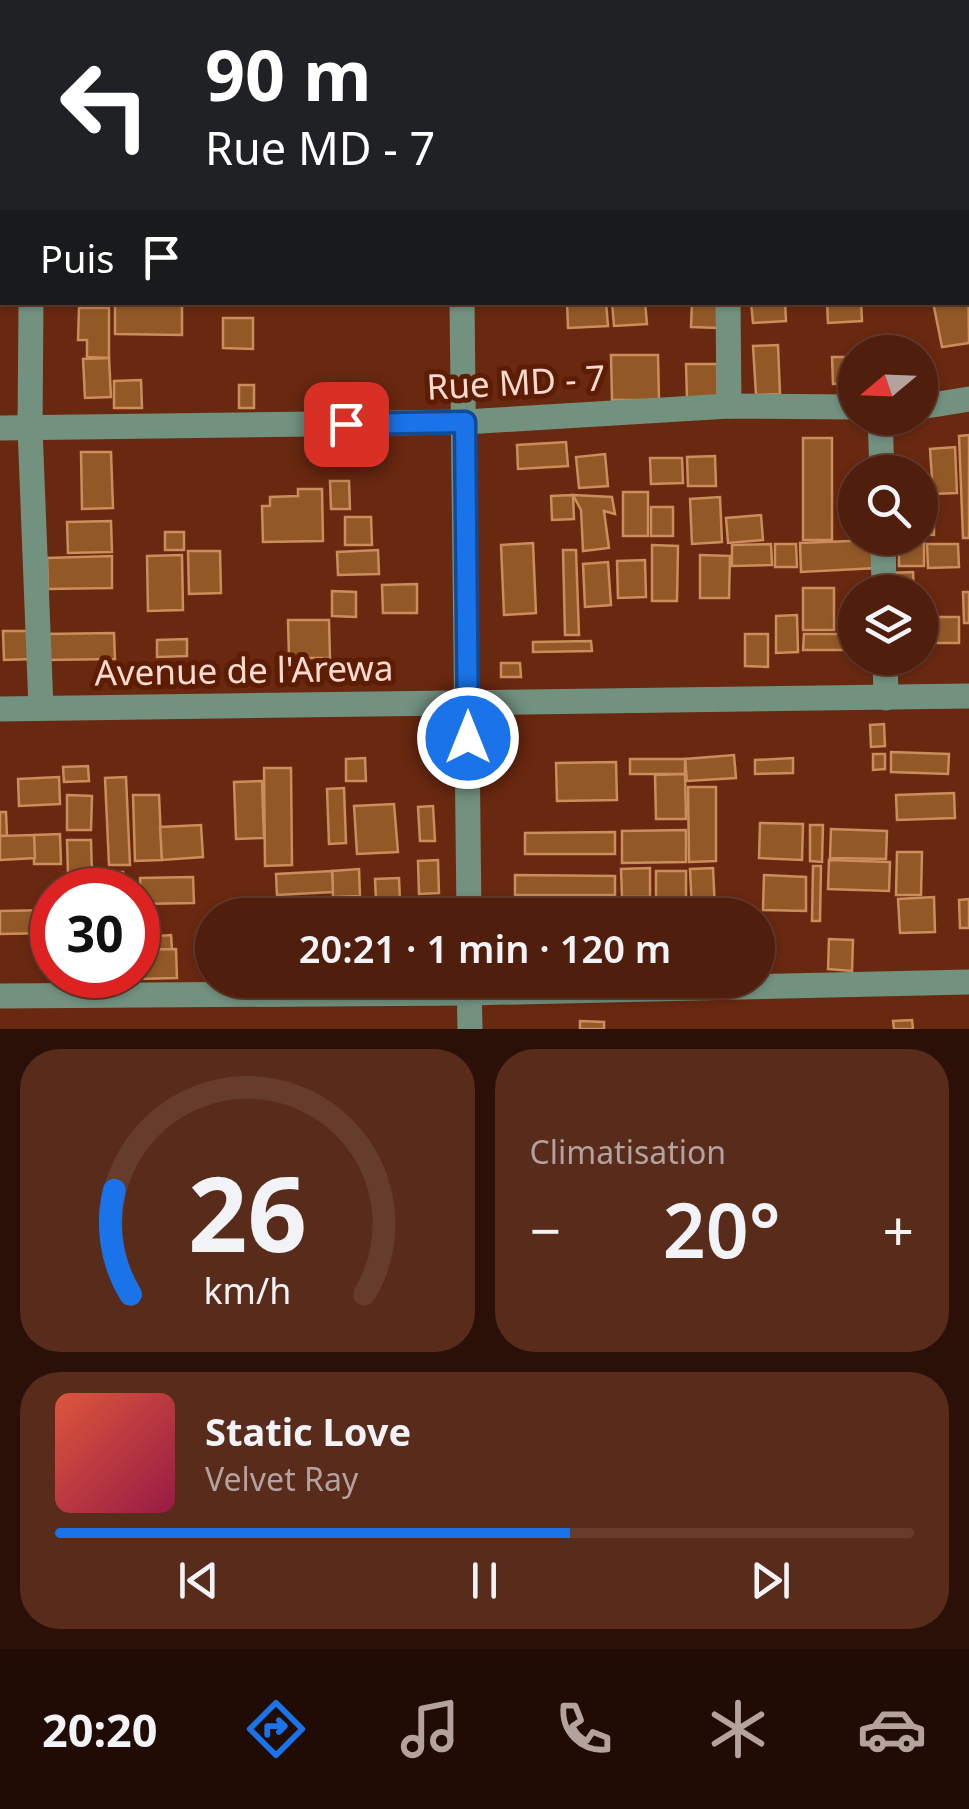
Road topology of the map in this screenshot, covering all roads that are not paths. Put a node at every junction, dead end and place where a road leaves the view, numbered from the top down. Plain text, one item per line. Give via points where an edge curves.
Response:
1 (31, 305) edge
2 (462, 305) edge
3 (728, 305) edge
4 (969, 400) edge
5 (938, 404) edge
6 (729, 406) junction
7 (838, 407) edge
8 (465, 422) junction
9 (0, 428) edge
10 (30, 428) junction
11 (885, 675) edge
12 (969, 696) edge
13 (886, 698) junction
14 (468, 703) junction
15 (41, 708) junction
16 (0, 709) edge
17 (469, 898) edge
18 (969, 982) edge
19 (775, 984) edge
20 (195, 992) edge
21 (0, 996) edge
22 (469, 998) edge
23 (470, 1029) edge

1 - 10 street
2 - 8 street
3 - 6 street
4 - 5 street
6 - 7 street, Rue MD - 7
6 - 8 street, Rue MD - 7
8 - 10 street, Rue MD - 7
8 - 14 street
9 - 10 street, Rue MD - 7
10 - 15 street
11 - 13 street
12 - 13 street, Avenue de l'Arewa
13 - 14 street, Avenue de l'Arewa
14 - 15 street, Avenue de l'Arewa
14 - 17 street
15 - 16 street, Avenue de l'Arewa
18 - 19 street
20 - 21 street
22 - 23 street

